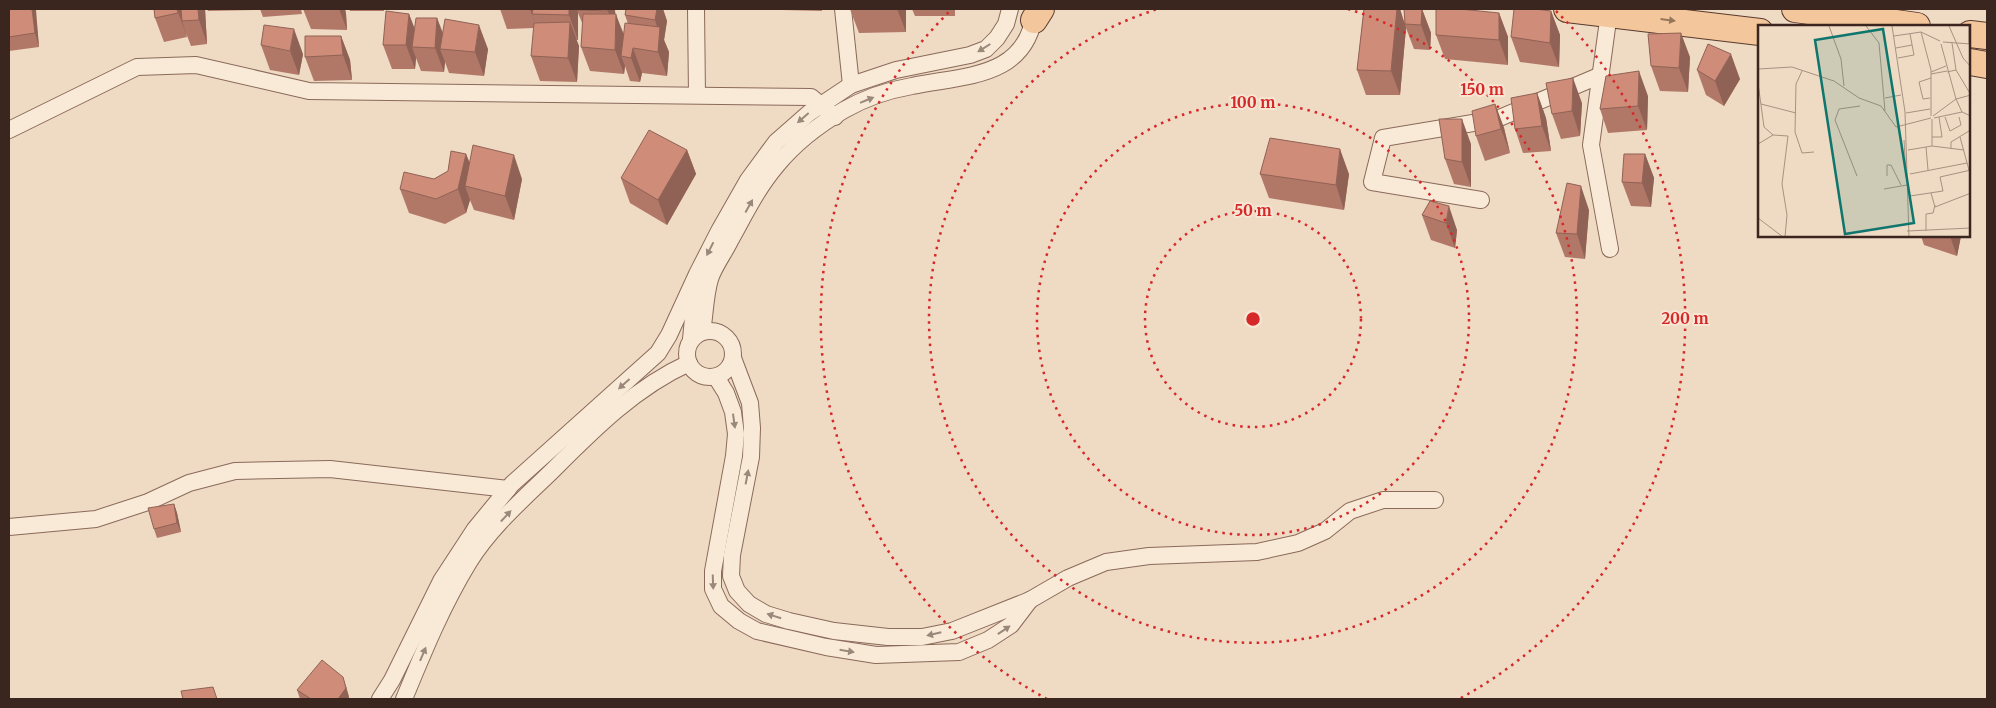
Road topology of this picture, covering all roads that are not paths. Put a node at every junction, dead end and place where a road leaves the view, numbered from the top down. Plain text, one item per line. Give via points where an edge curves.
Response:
1 (696, 9) edge
2 (843, 9) edge
3 (1010, 9) edge
4 (1567, 9) edge
5 (1795, 9) edge
6 (1036, 13) edge
7 (1609, 13) junction
8 (1910, 25) edge
9 (1758, 32) edge
10 (1971, 34) edge
11 (1987, 36) edge
12 (1971, 62) edge
13 (1987, 65) edge
14 (1601, 75) junction
15 (851, 85) junction
16 (697, 95) junction
17 (821, 104) junction
18 (835, 117) junction
19 (9, 130) edge
20 (1481, 200) dead end
21 (1610, 249) dead end
22 (696, 274) junction
23 (697, 337) junction
24 (733, 358) junction
25 (689, 363) junction
26 (716, 376) junction
27 (508, 489) junction
28 (1435, 500) dead end
29 (9, 527) edge
30 (1030, 600) junction
31 (380, 699) edge
32 (404, 699) edge

1 - 16 street
2 - 15 street
3 -> 15 street via 1006,24 986,49 896,70
4 - 7 main road
5 - 8 main road
18 -> 6 street via 871,98 910,86 986,72 1006,63 1020,52 1028,39
7 -> 9 main road
7 - 14 street
10 - 11 main road
12 - 13 main road
14 - 20 street via 1497,119 1383,138 1372,182
14 - 21 street via 1591,145
15 - 17 street
16 - 17 street via 811,97
16 - 19 street via 309,91 196,65 137,67
17 - 18 street
17 -> 22 street via 776,142 748,180
23 -> 18 street via 710,279 752,202 777,165 803,139
22 - 23 street
22 -> 27 street via 658,353
23 - 24 street via 718,332 725,336 731,342
23 - 25 street via 688,348
24 - 26 street via 726,372
30 -> 24 street via 952,630 922,637 834,631 766,614 749,604 737,591 731,576 751,457 752,428 750,403
25 - 26 street via 698,374
32 -> 25 street via 443,608 470,561 504,518 616,409 669,372
26 -> 30 street via 733,412 736,434 713,589 721,606 739,621 778,637 876,655 951,653 988,640 1011,625
27 - 29 street via 330,469 235,471 189,483 148,502 96,519
27 - 31 street via 475,529 441,581
28 - 30 street via 1382,500 1350,511 1326,531 1298,543 1256,552 1150,556 1106,562 1068,578

